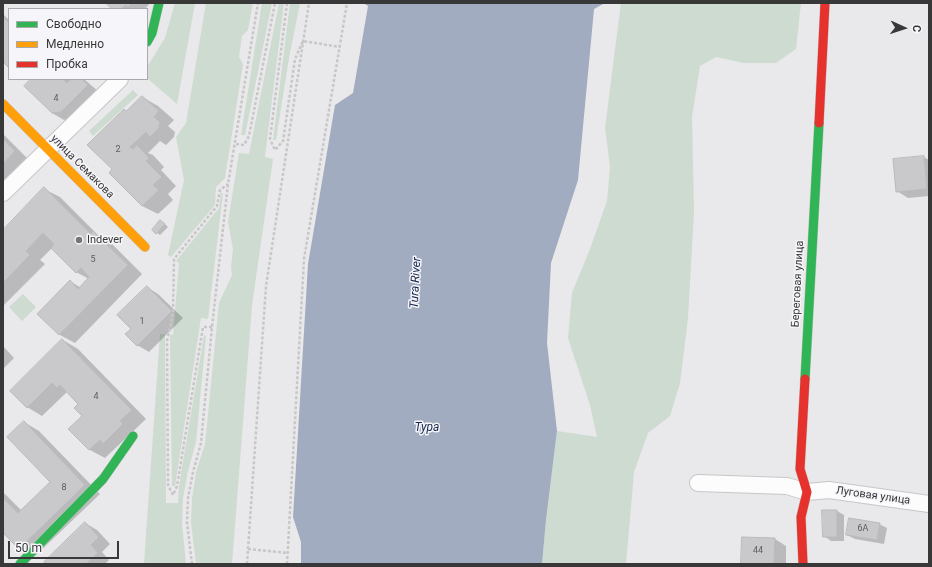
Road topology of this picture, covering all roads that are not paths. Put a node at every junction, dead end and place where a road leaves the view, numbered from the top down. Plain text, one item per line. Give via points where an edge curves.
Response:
1 (159, 3) edge
2 (825, 3) edge
3 (148, 40) edge
4 (119, 80) edge
5 (3, 104) edge
6 (48, 149) junction
7 (3, 193) edge
8 (145, 248) dead end
9 (133, 436) dead end
10 (698, 483) dead end
11 (807, 492) junction
12 (929, 504) edge
13 (20, 564) edge
14 (803, 564) edge

1 - 3 street
2 - 11 street, Береговая улица via 800,469
4 - 6 street
5 - 6 street, улица Семакова
6 - 7 street
6 - 8 street, улица Семакова
9 - 13 street via 103,479
10 - 11 street, Луговая улица via 787,486
11 - 12 street, Луговая улица via 829,490
11 - 14 street via 801,517

